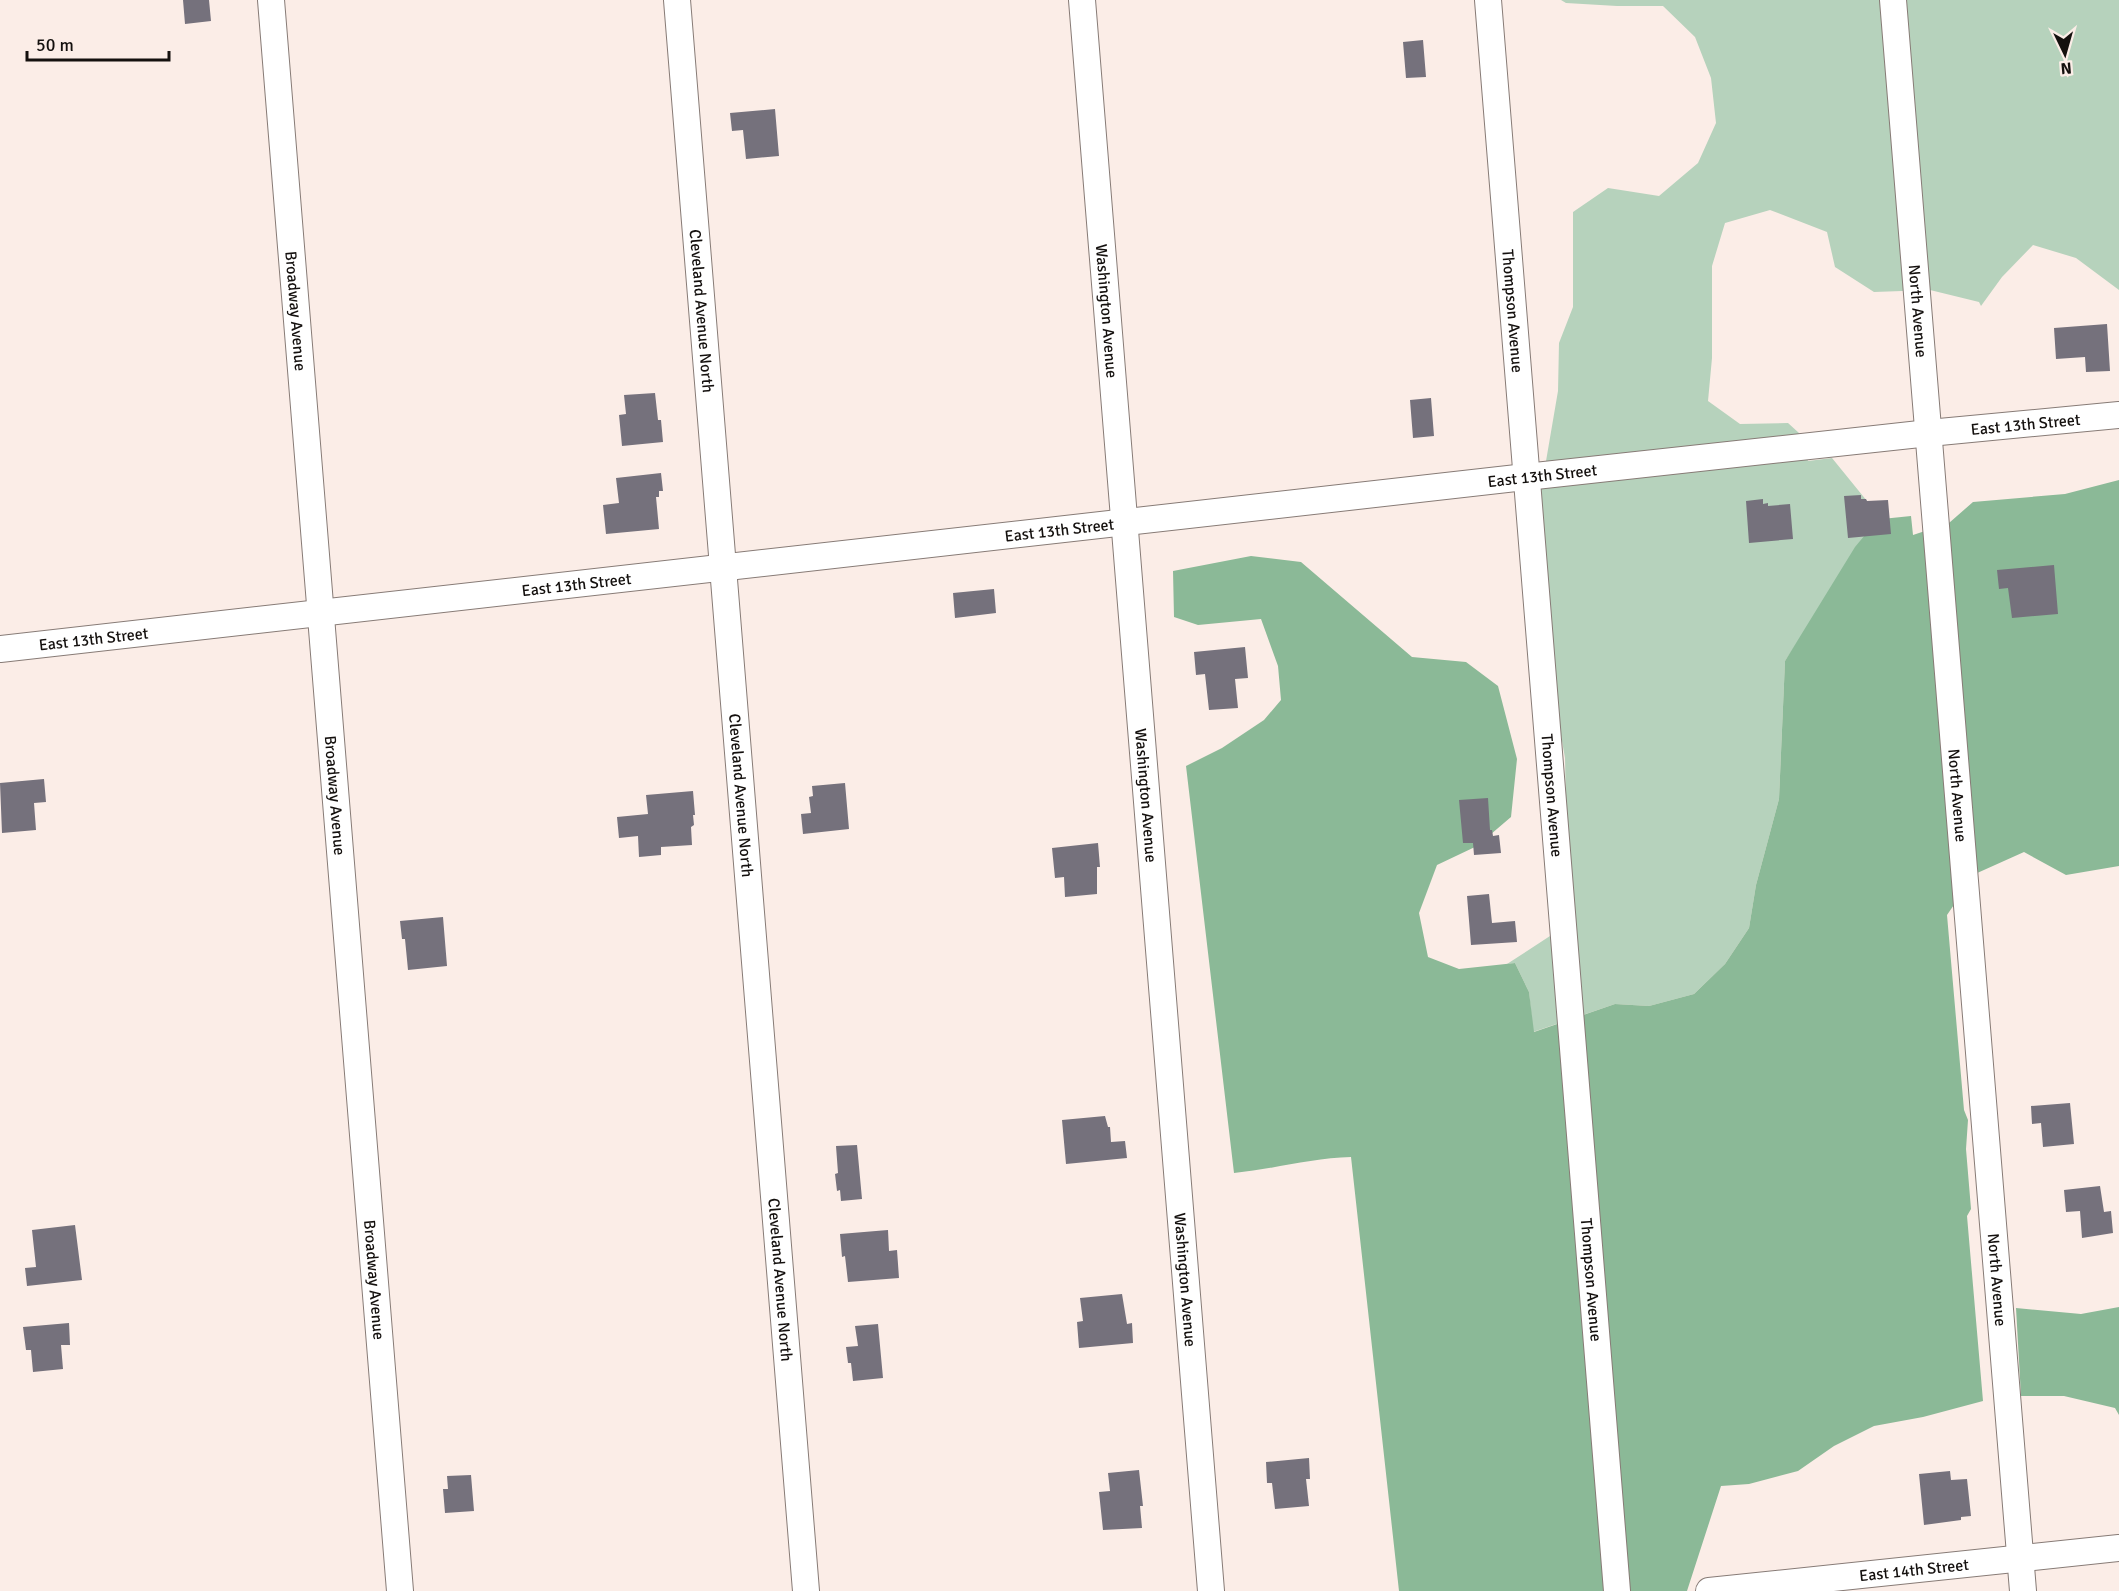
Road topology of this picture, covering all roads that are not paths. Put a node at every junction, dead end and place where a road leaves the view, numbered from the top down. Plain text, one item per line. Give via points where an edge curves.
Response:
1 (271, 0) edge
2 (676, 0) edge
3 (1082, 0) edge
4 (1488, 0) edge
5 (1893, 0) edge
6 (2119, 415) edge
7 (1929, 434) junction
8 (1526, 477) junction
9 (1124, 523) junction
10 (723, 569) junction
11 (322, 613) junction
12 (0, 649) edge
13 (2119, 1548) edge
14 (2020, 1558) junction
15 (400, 1591) edge
16 (806, 1591) edge
17 (1210, 1591) edge
18 (1617, 1591) edge
19 (1709, 1591) edge
20 (2022, 1591) edge

1 - 11 street, Broadway Avenue
2 - 10 street, Cleveland Avenue North
3 - 9 street, Washington Avenue
4 - 8 street, Thompson Avenue
5 - 7 street, North Avenue
6 - 7 street, East 13th Street
7 - 8 street, East 13th Street
7 - 14 street, North Avenue
8 - 9 street, East 13th Street
8 - 18 street, Thompson Avenue
9 - 10 street, East 13th Street
9 - 17 street, Washington Avenue
10 - 11 street, East 13th Street
10 - 16 street, Cleveland Avenue North
11 - 12 street, East 13th Street
11 - 15 street, Broadway Avenue
13 - 14 street, East 14th Street
14 - 19 street, East 14th Street
14 - 20 street, North Avenue

